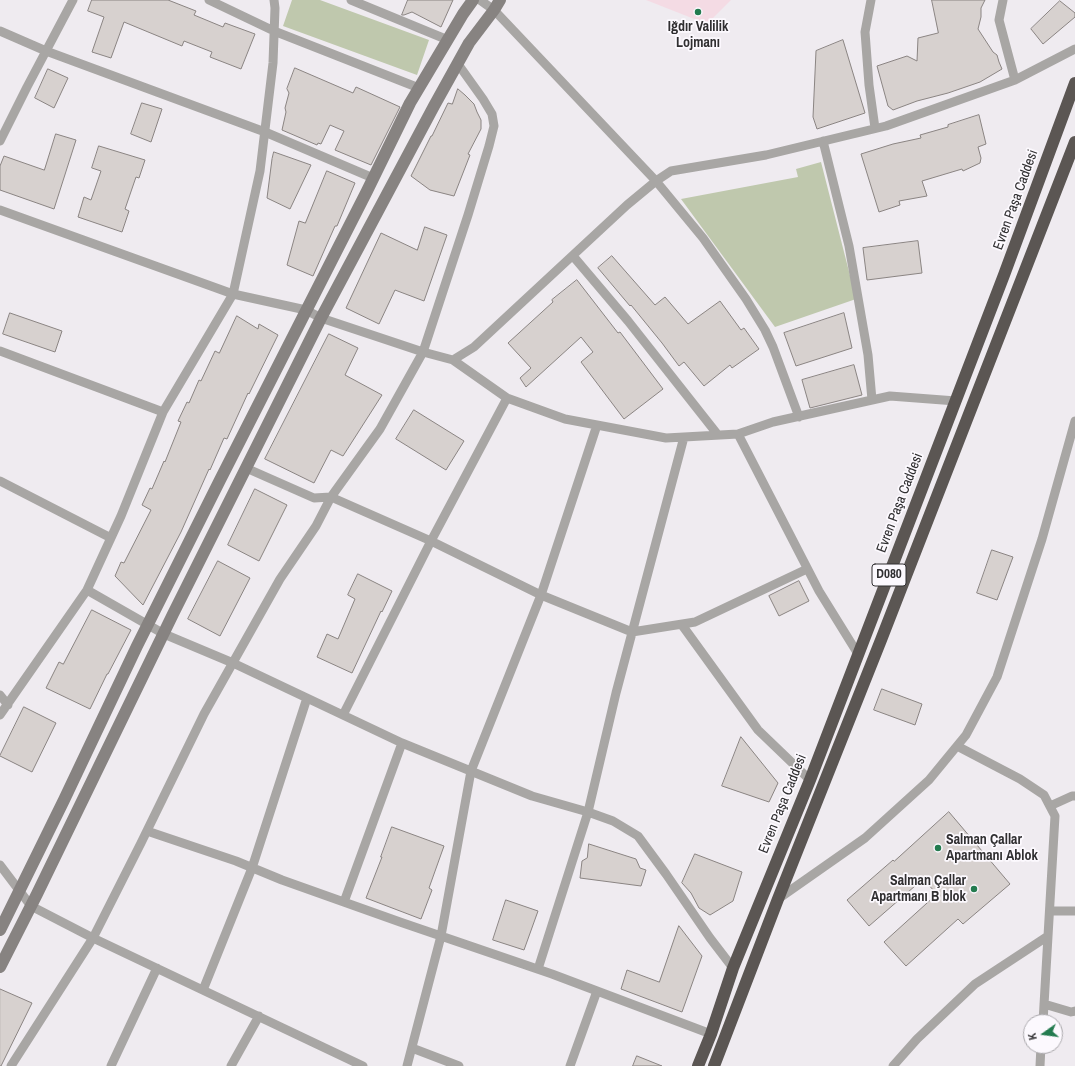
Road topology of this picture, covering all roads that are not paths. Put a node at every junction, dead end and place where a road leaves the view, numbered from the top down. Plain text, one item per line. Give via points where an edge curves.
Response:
1 (73, 0) edge
2 (209, 0) edge
3 (274, 0) edge
4 (351, 0) edge
5 (473, 0) edge
6 (480, 0) edge
7 (871, 0) edge
8 (1003, 0) edge
9 (497, 5) edge
10 (274, 31) junction
11 (0, 32) edge
12 (448, 40) junction
13 (1075, 49) edge
14 (46, 51) junction
15 (458, 64) junction
16 (1015, 80) junction
17 (1075, 83) edge
18 (419, 88) junction
19 (875, 128) junction
20 (265, 132) junction
21 (0, 141) edge
22 (823, 141) junction
23 (1075, 144) edge
24 (373, 178) junction
25 (656, 182) junction
26 (0, 210) edge
27 (573, 256) junction
28 (234, 294) junction
29 (306, 310) junction
30 (321, 318) junction
31 (0, 351) edge
32 (423, 352) junction
33 (453, 360) junction
34 (507, 398) junction
35 (872, 400) junction
36 (956, 401) junction
37 (163, 412) junction
38 (799, 417) junction
39 (1075, 421) edge
40 (596, 425) junction
41 (738, 434) junction
42 (718, 435) junction
43 (684, 437) junction
44 (246, 468) junction
45 (0, 481) edge
46 (331, 497) junction
47 (111, 538) junction
48 (431, 541) junction
49 (808, 569) junction
50 (87, 590) junction
51 (541, 595) junction
52 (682, 624) junction
53 (148, 625) junction
54 (632, 632) junction
55 (164, 634) junction
56 (858, 654) junction
57 (233, 663) junction
58 (0, 695) edge
59 (307, 698) junction
60 (8, 705) junction
61 (0, 715) edge
62 (343, 715) junction
63 (402, 743) junction
64 (957, 746) junction
65 (471, 771) junction
66 (810, 780) junction
67 (1075, 796) edge
68 (1050, 806) junction
69 (588, 812) junction
70 (147, 831) junction
71 (0, 866) edge
72 (252, 868) junction
73 (19, 891) junction
74 (778, 899) junction
75 (344, 902) junction
76 (31, 906) junction
77 (1050, 911) junction
78 (1075, 911) edge
79 (0, 930) edge
80 (441, 936) junction
81 (1048, 936) junction
82 (93, 938) junction
83 (0, 967) edge
84 (157, 968) junction
85 (733, 968) junction
86 (538, 969) junction
87 (203, 990) junction
88 (597, 991) junction
89 (1044, 1004) junction
90 (1075, 1011) edge
91 (1043, 1014) edge
92 (259, 1016) junction
93 (711, 1034) junction
94 (412, 1048) junction
95 (1041, 1054) edge
96 (11, 1066) edge
97 (112, 1066) edge
98 (232, 1066) edge
99 (363, 1066) edge
100 (407, 1066) edge
101 (459, 1066) edge
102 (570, 1066) edge
103 (698, 1066) edge
104 (714, 1066) edge
105 (893, 1066) edge
106 (1040, 1066) edge

1 - 14 street
2 - 10 street
3 - 10 street
4 - 12 street
5 - 12 street
6 - 9 street
7 - 19 street via 865,32
8 - 16 street via 1000,20
9 - 15 street via 469,43
9 - 25 street
10 - 18 street
10 - 20 street
11 - 14 street
12 - 18 street
13 - 16 street
14 - 20 street
14 - 21 street
15 - 30 street via 426,119
15 - 32 street via 483,98 492,114 494,126
16 - 19 street
17 - 36 highway, Evren Paşa Caddesi / D080
18 - 24 street
19 - 22 street
20 - 24 street
20 - 28 street via 260,171
22 - 25 street via 766,155 671,171
22 - 35 street via 848,246 868,355
23 - 74 highway, D080
24 - 29 street
25 - 27 street via 627,205
25 - 38 street via 703,238 756,314 773,347
26 - 28 street
27 - 33 street via 474,347
27 - 42 street
28 - 29 street
28 - 37 street
29 - 30 street
29 - 53 street
30 - 32 street
30 - 44 street
31 - 37 street
32 - 33 street
32 - 46 street via 380,429
33 - 34 street
34 - 40 street via 565,419
34 - 48 street
35 - 36 street via 890,396
35 - 38 street
36 - 56 highway, Evren Paşa Caddesi / D080
37 - 47 street
38 - 41 street via 773,422
39 - 64 street via 1042,539 996,677 966,735
40 - 43 street via 666,438
40 - 51 street
41 - 42 street
41 - 49 street
42 - 43 street
43 - 54 street
44 - 46 street via 314,498
44 - 55 street
45 - 47 street
46 - 48 street
46 - 57 street via 316,526 280,579
47 - 50 street
48 - 51 street
48 - 62 street
49 - 52 street via 695,622
49 - 56 street
50 - 53 street
50 - 60 street
51 - 54 street
51 - 65 street
52 - 54 street
52 - 66 street via 758,730
53 - 55 street
53 - 73 street
54 - 69 street
55 - 57 street
55 - 76 street
56 - 66 highway, Evren Paşa Caddesi / D080
57 - 59 street
57 - 70 street via 204,714
58 - 60 street
59 - 62 street
59 - 72 street
60 - 61 street
62 - 63 street
63 - 65 street
63 - 75 street
64 - 68 street via 1020,779 1044,795
64 - 74 street via 929,780 865,838
65 - 69 street via 532,796
65 - 80 street
66 - 85 highway, Evren Paşa Caddesi / D080
67 - 68 street
68 - 77 street via 1055,816
69 - 85 street via 613,821 638,836
69 - 86 street
70 - 72 street
70 - 82 street
71 - 73 street
72 - 75 street
72 - 87 street
73 - 76 street
73 - 79 street
74 - 104 highway, D080
75 - 80 street
76 - 82 street
76 - 83 street
77 - 78 street
77 - 81 street
80 - 86 street
80 - 94 street
81 - 89 street
81 - 105 street via 975,984 917,1039
82 - 84 street
82 - 96 street
84 - 87 street
84 - 97 street
85 - 93 highway, Evren Paşa Caddesi / D080
86 - 88 street
87 - 92 street
88 - 93 street
88 - 102 street
89 - 90 street
89 - 91 street
92 - 98 street
92 - 99 street
93 - 103 highway, Evren Paşa Caddesi / D080
94 - 100 street
94 - 101 street
95 - 106 street

